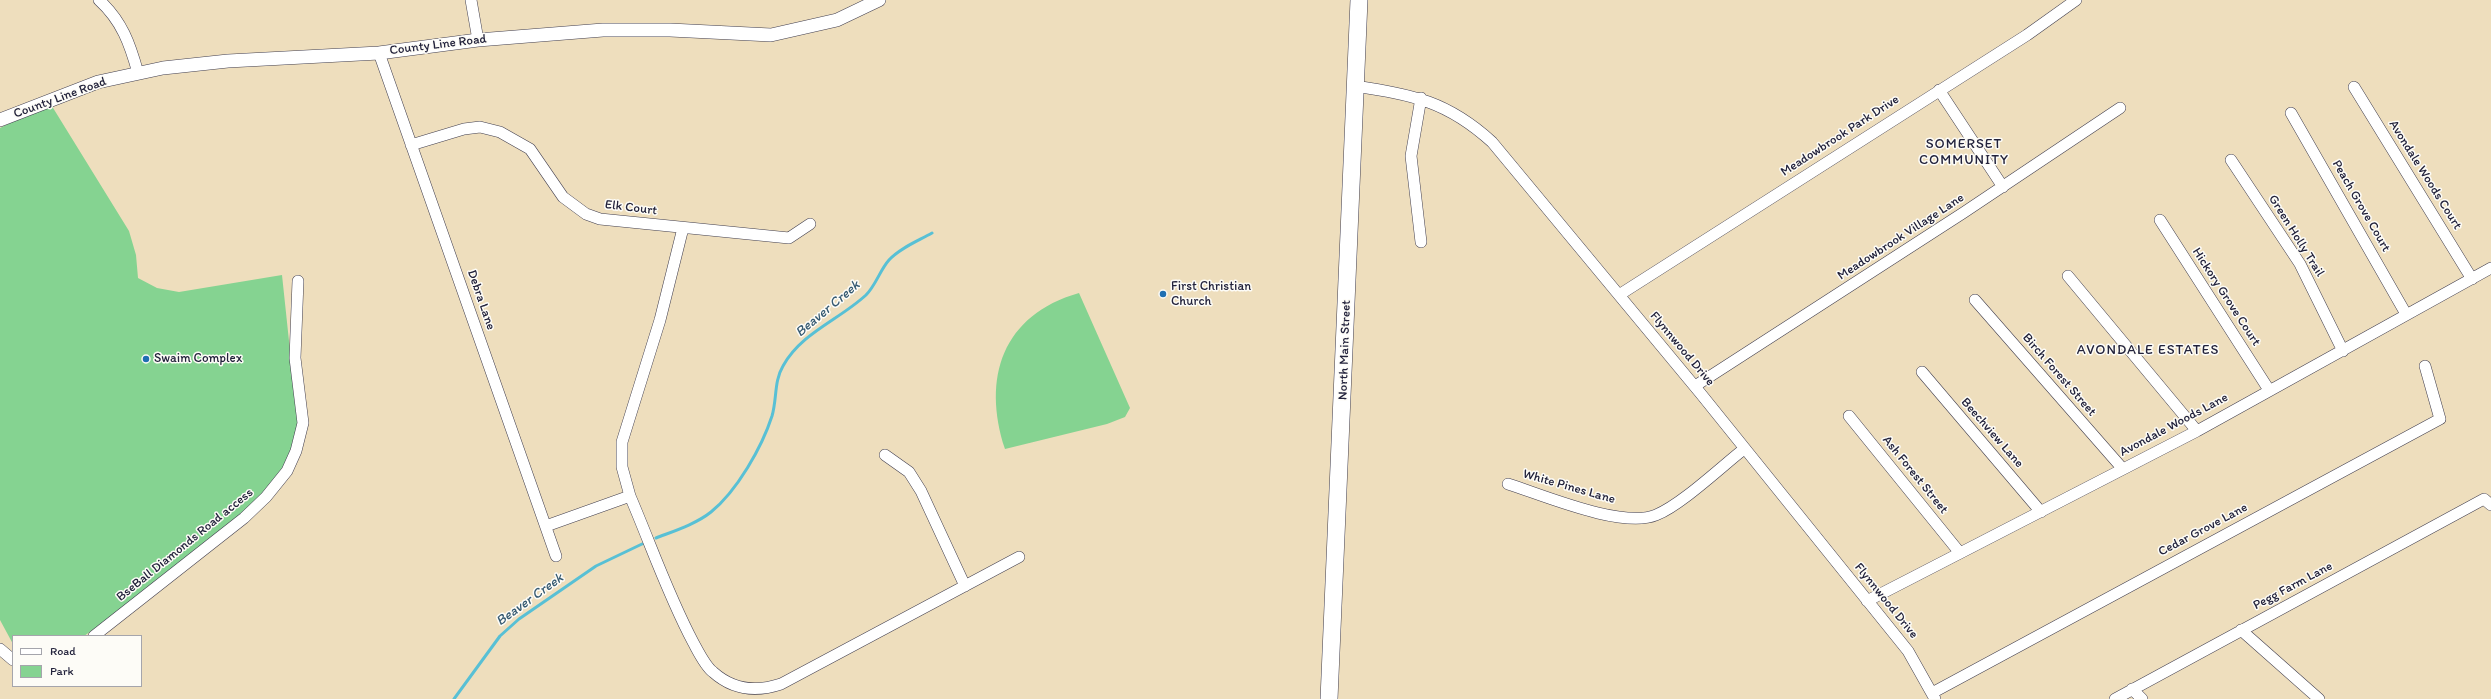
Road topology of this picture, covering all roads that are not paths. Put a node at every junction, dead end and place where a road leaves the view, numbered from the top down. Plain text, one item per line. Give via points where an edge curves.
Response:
1 (99, 0) edge
2 (471, 0) edge
3 (879, 0) edge
4 (1359, 0) edge
5 (2076, 0) edge
6 (478, 40) junction
7 (379, 52) junction
8 (138, 73) junction
9 (1355, 86) junction
10 (2354, 87) dead end
11 (1939, 90) junction
12 (1421, 98) junction
13 (2120, 108) dead end
14 (2291, 113) dead end
15 (0, 120) edge
16 (411, 145) junction
17 (2231, 160) dead end
18 (2003, 187) junction
19 (2160, 220) dead end
20 (810, 224) dead end
21 (683, 228) junction
22 (1421, 242) dead end
23 (2491, 268) edge
24 (2068, 276) dead end
25 (2472, 279) junction
26 (298, 281) dead end
27 (1619, 295) junction
28 (1975, 300) dead end
29 (2406, 314) junction
30 (2343, 351) junction
31 (2426, 366) dead end
32 (1922, 372) dead end
33 (1695, 386) junction
34 (2269, 390) junction
35 (1849, 416) dead end
36 (2197, 431) junction
37 (1744, 449) junction
38 (885, 455) dead end
39 (2122, 468) junction
40 (1508, 484) dead end
41 (630, 496) junction
42 (2488, 502) edge
43 (2041, 512) junction
44 (546, 526) junction
45 (1960, 553) junction
46 (556, 556) dead end
47 (1019, 557) dead end
48 (965, 586) junction
49 (1867, 601) junction
50 (2242, 630) junction
51 (95, 635) edge
52 (0, 649) edge
53 (12, 659) edge
54 (2132, 689) junction
55 (1933, 696) edge
56 (1329, 699) edge
57 (2115, 699) edge
58 (2142, 699) edge
59 (2319, 699) edge

1 - 8 street via 112,12 124,29
2 - 6 street
3 - 6 street, County Line Road via 837,20 771,35 603,30
4 - 9 main road, North Main Street
5 - 11 street, Meadowbrook Park Drive via 2027,35
6 - 7 street, County Line Road
7 - 8 street, County Line Road via 228,60
7 - 16 street, Debra Lane
8 - 15 street, County Line Road via 64,93
9 - 12 street, Flynnwood Drive
9 - 56 main road, North Main Street
10 - 25 street, Avondale Woods Court
11 - 18 street
11 - 27 street, Meadowbrook Park Drive
12 - 22 street via 1411,156
12 - 27 street, Flynnwood Drive via 1462,117 1492,142
13 - 18 street, Meadowbrook Village Lane
14 - 29 street, Peach Grove Court
16 - 21 street, Elk Court via 464,129 480,127 500,132 530,149 563,197 586,214 600,219
16 - 44 street, Debra Lane
17 - 30 street, Green Holly Trail via 2300,264
18 - 33 street, Meadowbrook Village Lane
19 - 34 street, Hickory Grove Court
20 - 21 street, Elk Court via 790,238
21 - 41 street via 660,320 622,442 622,467
23 - 25 street, Avondale Woods Lane
24 - 36 street
25 - 29 street, Avondale Woods Lane
26 - 51 street, BseBall Diamonds Road access via 295,358 303,423 296,451 287,471 266,497 244,518
27 - 33 street, Flynnwood Drive
28 - 39 street, Birch Forest Street
29 - 30 street, Avondale Woods Lane
30 - 34 street, Avondale Woods Lane
31 - 55 street, Cedar Grove Lane via 2440,419
32 - 43 street, Beechview Lane
33 - 37 street, Flynnwood Drive
34 - 36 street, Avondale Woods Lane
35 - 45 street, Ash Forest Street
36 - 39 street, Avondale Woods Lane
37 - 40 street, White Pines Lane via 1667,510 1642,518 1595,512
37 - 49 street, Flynnwood Drive
38 - 48 street via 909,472 921,491
39 - 43 street, Avondale Woods Lane
41 - 44 street
41 - 48 street via 679,615 697,650 712,672 732,685 766,689 781,684
42 - 50 street, Pegg Farm Lane
43 - 45 street, Avondale Woods Lane
44 - 46 street, Debra Lane
45 - 49 street, Avondale Woods Lane
47 - 48 street
49 - 55 street, Flynnwood Drive via 1908,651
50 - 54 street, Pegg Farm Lane
50 - 59 street
52 - 53 street
54 - 57 street, Pegg Farm Lane
54 - 58 street

